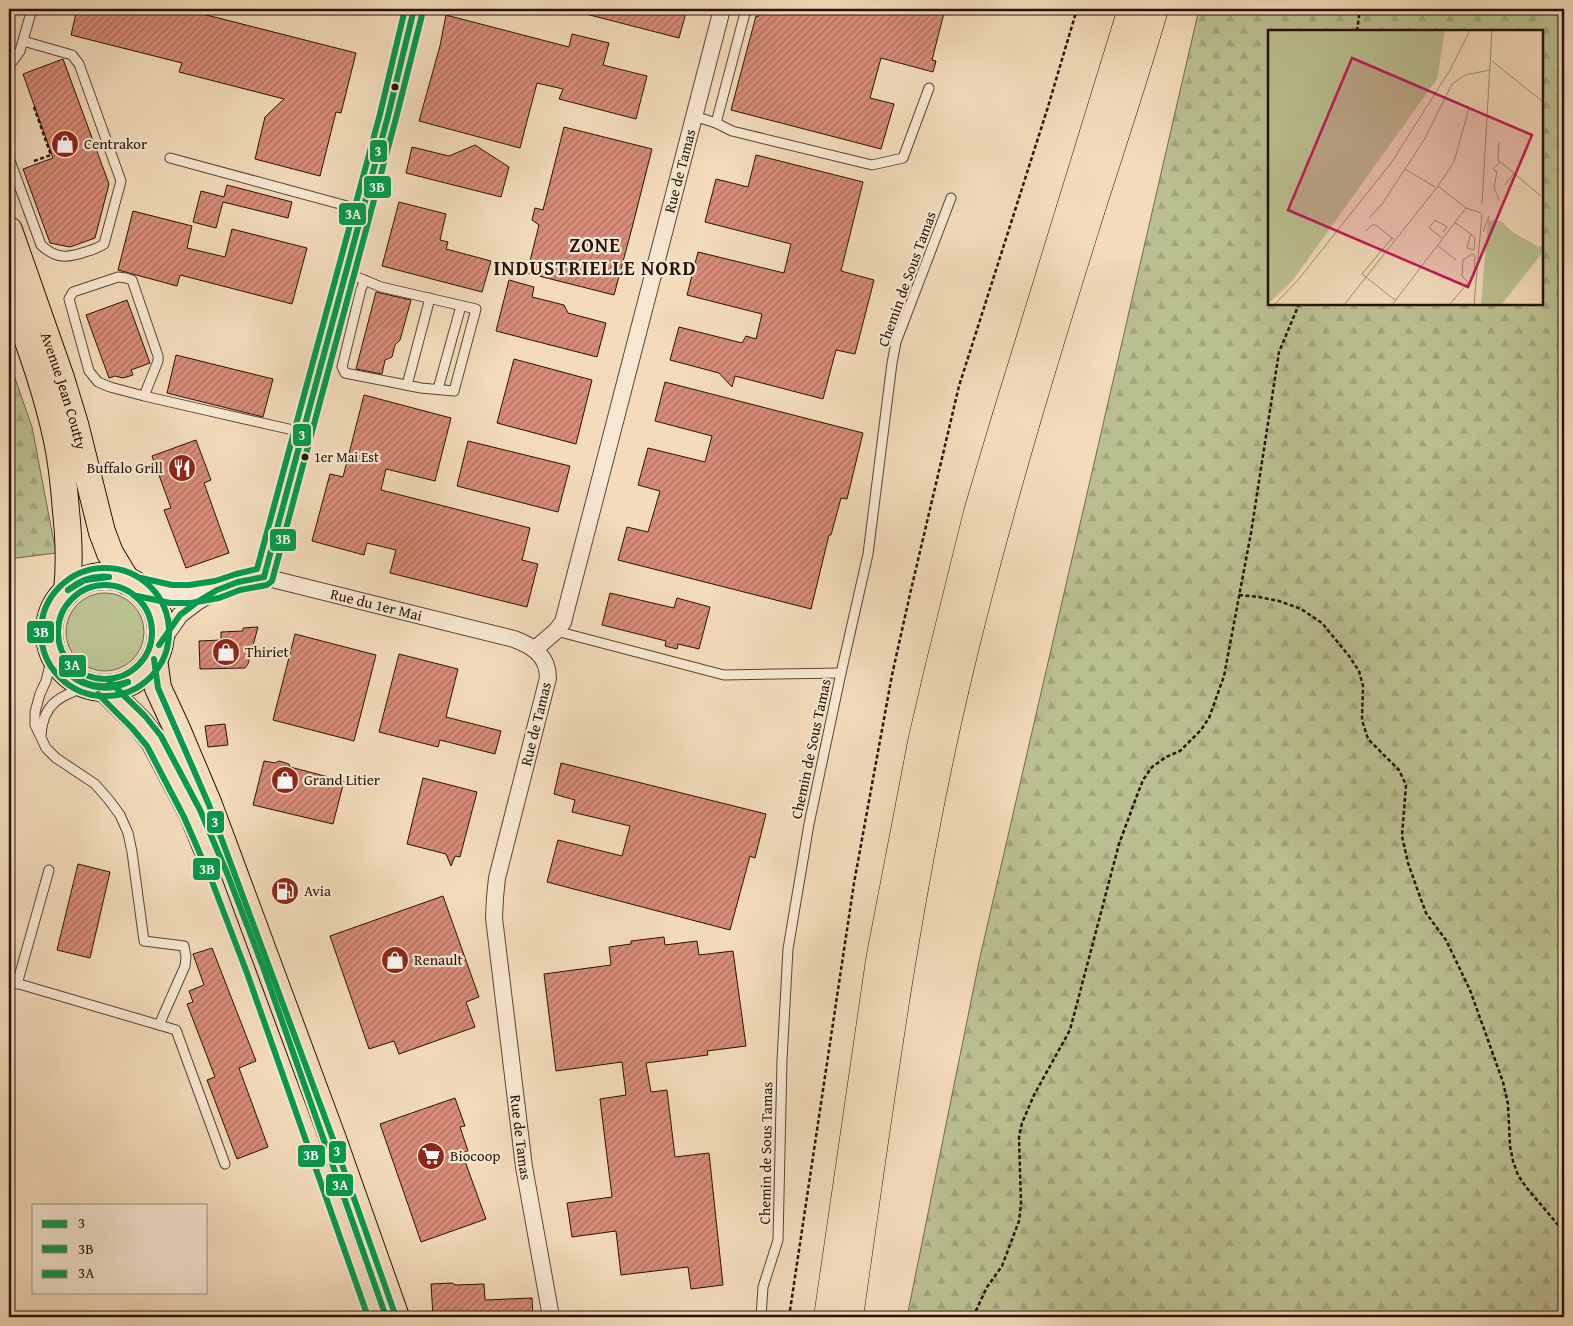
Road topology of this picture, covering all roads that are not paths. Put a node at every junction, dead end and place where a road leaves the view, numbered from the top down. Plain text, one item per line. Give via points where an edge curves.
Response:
1 (32, 9) edge
2 (414, 9) edge
3 (722, 9) edge
4 (746, 9) edge
5 (1132, 9) edge
6 (1154, 9) edge
7 (23, 41) junction
8 (9, 66) edge
9 (929, 88) dead end
10 (694, 116) junction
11 (716, 123) junction
12 (9, 158) edge
13 (170, 158) dead end
14 (951, 198) dead end
15 (362, 210) junction
16 (9, 230) edge
17 (345, 276) junction
18 (365, 280) junction
19 (9, 287) edge
20 (430, 298) junction
21 (461, 306) junction
22 (407, 385) junction
23 (438, 389) junction
24 (144, 396) junction
25 (302, 432) junction
26 (264, 577) junction
27 (133, 584) junction
28 (217, 590) junction
29 (67, 591) junction
30 (556, 631) junction
31 (535, 649) junction
32 (157, 652) junction
33 (53, 653) junction
34 (841, 673) junction
35 (96, 687) junction
36 (41, 738) junction
37 (49, 870) dead end
38 (13, 982) edge
39 (159, 1025) junction
40 (225, 1164) dead end
41 (377, 1317) edge
42 (396, 1317) edge
43 (552, 1317) edge
44 (762, 1317) edge
45 (828, 1317) edge
46 (849, 1317) edge

1 - 7 lane
2 - 15 street
3 - 10 street, Rue de Tamas
4 - 11 lane
5 - 45 highway via 978,512 938,673 880,960
6 - 46 highway via 1022,435 958,675 900,972
7 - 8 lane via 19,54
7 - 12 lane via 70,54 78,60 121,181 104,244 73,256 56,256 48,252 41,245
9 - 11 lane via 903,158 872,165 732,131
10 - 11 lane
10 - 30 street, Rue de Tamas via 564,622
13 - 15 lane
14 - 34 lane, Chemin de Sous Tamas via 896,342 868,554
15 - 17 street
16 - 27 main road, Avenue Jean Coutty via 72,415 102,532 110,553
17 - 18 lane
17 - 25 street
18 - 20 lane
18 - 22 lane via 342,367 345,373
19 - 29 main road, Avenue Jean Coutty via 57,437 70,548
20 - 21 lane
20 - 22 lane
21 - 23 lane
21 - 23 lane via 476,309 454,391
22 - 23 lane
24 - 24 lane via 98,382 89,371 69,299 73,292 118,277 132,280 158,356
24 - 25 lane
25 - 26 street
26 - 28 street, Rue du 1er Mai
26 - 31 street, Rue du 1er Mai via 514,640
27 - 28 street, Rue du 1er Mai via 171,594
27 - 29 main road via 111,576 95,577
27 - 32 main road via 150,599 158,613 161,629
28 - 32 street, Rue du 1er Mai via 180,615
29 - 33 main road via 56,604 50,620 49,637
30 - 31 street, Rue de Tamas
30 - 34 lane via 724,675
31 - 43 street, Rue de Tamas via 544,660 548,678 497,878 494,918 524,1167
32 - 35 main road via 145,671 133,680 119,686
32 - 42 main road via 158,688 209,805
33 - 35 main road via 61,668 74,678
33 - 36 lane via 35,712 35,725
34 - 44 lane, Chemin de Sous Tamas via 809,824 788,949 778,1240 763,1287
35 - 36 lane via 62,695 42,721
35 - 41 main road via 139,722 154,741 192,813 255,970
36 - 39 lane via 56,758 95,784 120,815 132,852 144,941 184,946 185,966
37 - 38 lane
38 - 39 lane
39 - 40 lane via 176,1030

